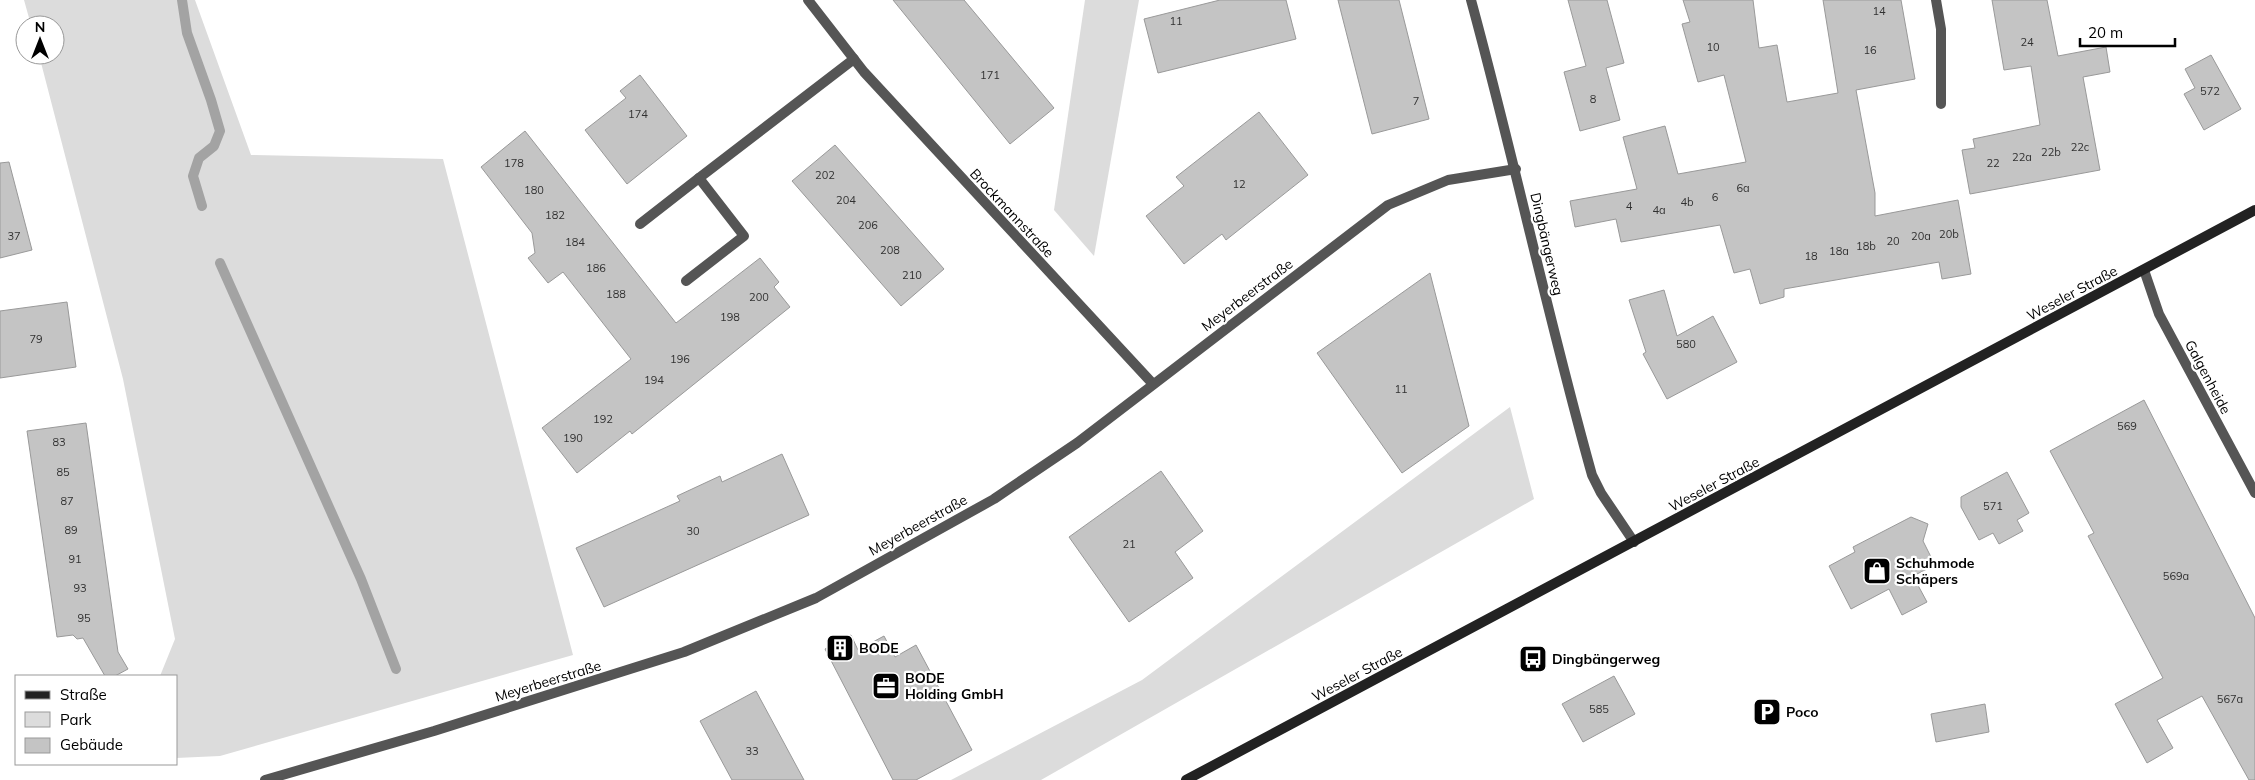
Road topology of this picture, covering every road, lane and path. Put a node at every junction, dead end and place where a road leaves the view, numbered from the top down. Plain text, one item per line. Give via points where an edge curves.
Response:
1 (808, 0) edge
2 (1471, 0) edge
3 (1936, 0) edge
4 (854, 59) junction
5 (1941, 104) dead end
6 (1516, 169) junction
7 (699, 178) junction
8 (2255, 210) edge
9 (640, 224) dead end
10 (2144, 270) junction
11 (686, 281) dead end
12 (1153, 384) junction
13 (2255, 493) edge
14 (1634, 542) junction
15 (265, 780) edge
16 (1186, 780) edge

1 - 4 street, Brockmannstraße
2 - 6 street, Dingbängerweg
3 - 5 street via 1941,29
4 - 7 street
4 - 12 street, Brockmannstraße
6 - 12 street, Meyerbeerstraße via 1448,180 1388,205
6 - 14 street, Dingbängerweg via 1592,476
7 - 9 street
7 - 11 street via 744,236
8 - 10 main road, Weseler Straße
10 - 13 street, Galgenheide via 2159,314
10 - 14 main road, Weseler Straße
12 - 15 street, Meyerbeerstraße via 1077,443 994,499 816,598 675,655
14 - 16 main road, Weseler Straße

